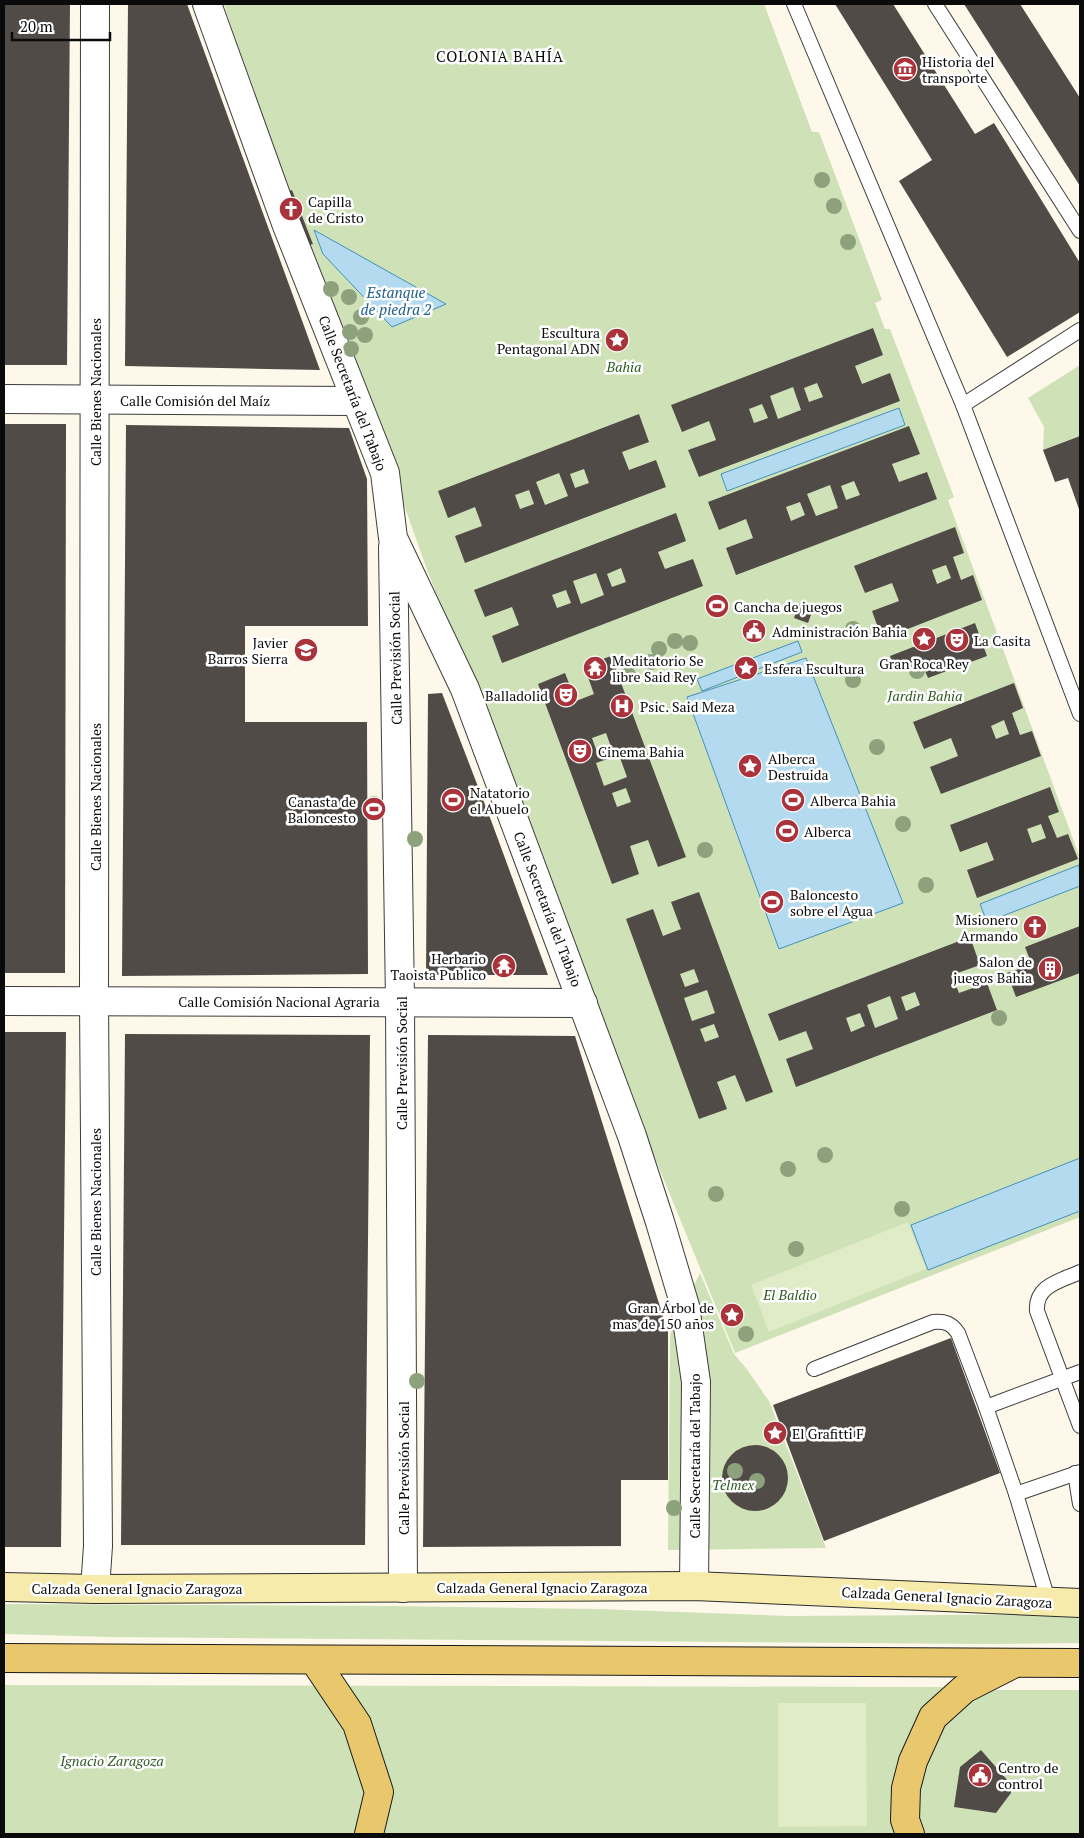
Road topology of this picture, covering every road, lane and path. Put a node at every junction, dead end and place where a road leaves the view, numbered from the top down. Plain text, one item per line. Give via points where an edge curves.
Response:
1 (95, 4) edge
2 (207, 4) edge
3 (794, 4) edge
4 (935, 4) edge
5 (1080, 231) edge
6 (1080, 330) edge
7 (4, 399) edge
8 (95, 400) junction
9 (356, 401) junction
10 (963, 406) junction
11 (393, 538) junction
12 (1080, 714) edge
13 (4, 1001) edge
14 (94, 1001) junction
15 (400, 1001) junction
16 (583, 1003) junction
17 (1080, 1272) edge
18 (814, 1369) dead end
19 (1080, 1372) edge
20 (1063, 1379) junction
21 (986, 1408) junction
22 (1080, 1426) edge
23 (1077, 1473) edge
24 (1016, 1494) junction
25 (1080, 1504) edge
26 (4, 1586) edge
27 (694, 1586) junction
28 (403, 1588) junction
29 (95, 1589) junction
30 (1049, 1603) junction
31 (1080, 1603) edge
32 (4, 1658) edge
33 (314, 1660) junction
34 (1016, 1662) junction
35 (1080, 1663) edge
36 (370, 1834) edge
37 (910, 1834) edge

1 - 8 street, Calle Bienes Nacionales
2 - 9 street, Calle Secretaría del Tabajo via 286,223
3 - 10 lane
4 - 5 lane
6 - 10 lane
7 - 8 street, Calle Comisión del Maíz
8 - 9 street, Calle Comisión del Maíz
8 - 14 street, Calle Bienes Nacionales
9 - 11 street, Calle Secretaría del Tabajo via 385,473
10 - 12 lane
11 - 15 street, Calle Previsión Social
11 - 16 street, Calle Secretaría del Tabajo via 465,689
13 - 14 street, Calle Comisión Nacional Agraria
14 - 15 street, Calle Comisión Nacional Agraria
14 - 29 street, Calle Bienes Nacionales via 98,1546
15 - 16 street, Calle Comisión Nacional Agraria
15 - 28 street, Calle Previsión Social
16 - 27 street, Calle Secretaría del Tabajo via 632,1136 685,1306 696,1382
17 - 20 lane via 1048,1286 1036,1301
18 - 21 lane via 933,1322 943,1321 958,1333
19 - 20 lane
20 - 21 lane
20 - 22 lane
21 - 24 lane
23 - 24 lane
23 - 25 lane
24 - 30 lane
26 - 29 main road, Calzada General Ignacio Zaragoza
27 - 28 main road, Calzada General Ignacio Zaragoza
27 - 30 main road, Calzada General Ignacio Zaragoza
28 - 29 main road, Calzada General Ignacio Zaragoza
30 - 31 main road, Calzada General Ignacio Zaragoza
32 - 33 main road
33 - 34 main road
33 - 36 main road via 357,1724 379,1792
34 - 35 main road
34 - 37 main road via 964,1689 933,1717 913,1761 906,1788 905,1820

